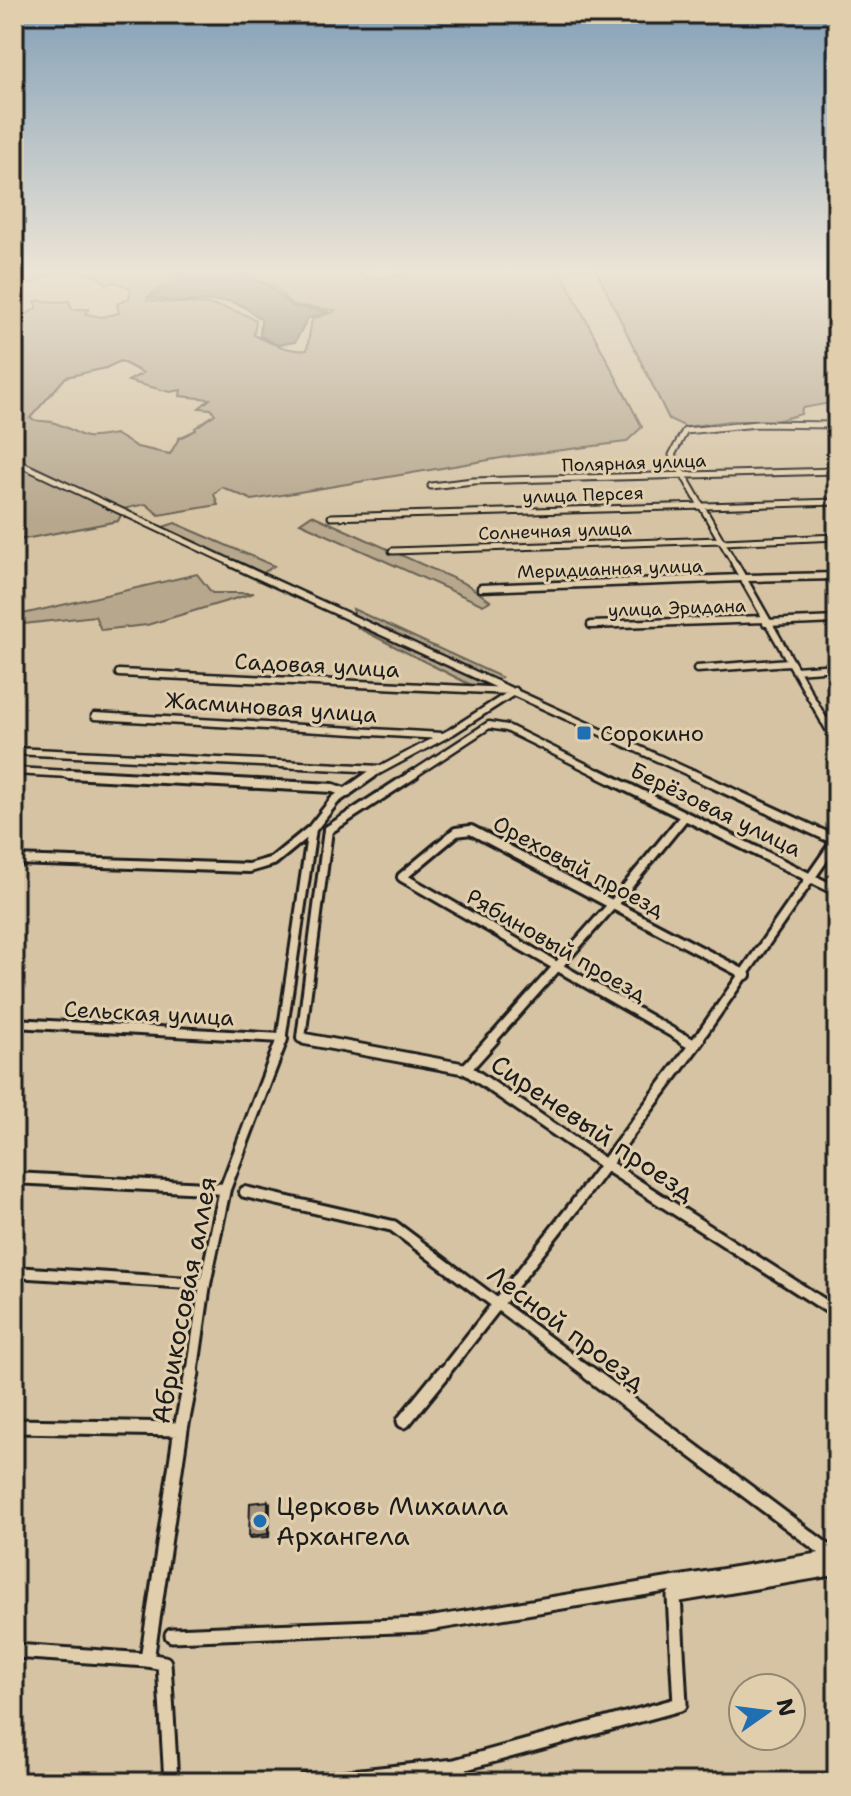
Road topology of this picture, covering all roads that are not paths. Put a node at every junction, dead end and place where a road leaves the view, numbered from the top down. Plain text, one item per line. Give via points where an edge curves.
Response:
1 (837, 425) edge
2 (14, 461) edge
3 (837, 471) edge
4 (684, 476) junction
5 (431, 486) dead end
6 (837, 502) edge
7 (702, 506) junction
8 (331, 517) dead end
9 (837, 537) edge
10 (721, 541) junction
11 (392, 551) dead end
12 (837, 576) edge
13 (743, 578) junction
14 (481, 588) dead end
15 (837, 620) edge
16 (765, 621) junction
17 (591, 625) dead end
18 (789, 662) junction
19 (837, 667) edge
20 (697, 669) dead end
21 (795, 670) junction
22 (119, 673) dead end
23 (515, 691) junction
24 (95, 716) dead end
25 (824, 721) junction
26 (837, 721) edge
27 (444, 736) junction
28 (837, 743) edge
29 (14, 751) edge
30 (381, 769) junction
31 (14, 771) edge
32 (347, 793) junction
33 (684, 817) junction
34 (312, 829) junction
35 (837, 841) edge
36 (14, 860) edge
37 (402, 877) joint
38 (811, 878) junction
39 (837, 891) edge
40 (613, 904) junction
41 (558, 966) junction
42 (746, 975) junction
43 (14, 1023) edge
44 (282, 1038) junction
45 (301, 1038) joint
46 (694, 1045) junction
47 (466, 1069) junction
48 (606, 1165) junction
49 (14, 1178) edge
50 (225, 1189) junction
51 (245, 1192) dead end
52 (14, 1272) edge
53 (205, 1284) junction
54 (500, 1305) junction
55 (837, 1313) edge
56 (404, 1421) dead end
57 (14, 1426) edge
58 (181, 1429) junction
59 (836, 1561) edge
60 (172, 1635) dead end
61 (14, 1651) edge
62 (147, 1660) junction
63 (171, 1782) edge
64 (305, 1782) edge

1 - 4 street via 757,424 685,431 672,455
2 - 23 street
3 - 4 street, Полярная улица
4 - 5 street, Полярная улица
4 - 7 street
6 - 7 street, улица Персея
7 - 8 street, улица Персея
7 - 10 street
9 - 10 street, Солнечная улица
10 - 11 street, Солнечная улица
10 - 13 street
12 - 13 street, Меридианная улица
13 - 14 street, Меридианная улица
13 - 16 street
15 - 16 street, улица Эридана
16 - 17 street, улица Эридана
16 - 18 street
18 - 20 street
18 - 21 street
19 - 21 street
21 - 25 street
22 - 23 street, Садовая улица
23 - 27 street
23 - 35 street
24 - 27 street, Жасминовая улица
25 - 26 street
25 - 28 street
27 - 30 street
29 - 30 street
30 - 32 street
31 - 32 street via 333,788
32 - 34 street via 319,815
33 - 38 street, Берёзовая улица
33 - 40 street
33 - 45 street, Берёзовая улица via 507,728 482,727 328,830
34 - 36 street via 273,861 249,868
34 - 44 street, Абрикосовая аллея
35 - 38 street, Берёзовая улица
37 - 40 street, Ореховый проезд via 456,832 471,830
37 - 41 street, Рябиновый проезд
38 - 39 street, Берёзовая улица
38 - 42 street, Берёзовая улица
40 - 41 street
40 - 42 street, Ореховый проезд
41 - 46 street, Рябиновый проезд
41 - 47 street
42 - 46 street, Берёзовая улица
43 - 44 street, Сельская улица
44 - 50 street, Абрикосовая аллея
45 - 47 street, Сиреневый проезд
46 - 48 street, Берёзовая улица
47 - 48 street, Сиреневый проезд
48 - 54 street, Берёзовая улица
48 - 55 street, Сиреневый проезд
49 - 50 street
50 - 53 street, Абрикосовая аллея
51 - 54 street, Лесной проезд via 393,1226
52 - 53 street
53 - 58 street, Абрикосовая аллея
54 - 56 street, Берёзовая улица
54 - 59 street, Лесной проезд
57 - 58 street
58 - 62 street, Абрикосовая аллея
59 - 60 street via 422,1625
59 - 64 street via 674,1596 680,1704 455,1766
61 - 62 street
62 - 63 street via 164,1663

